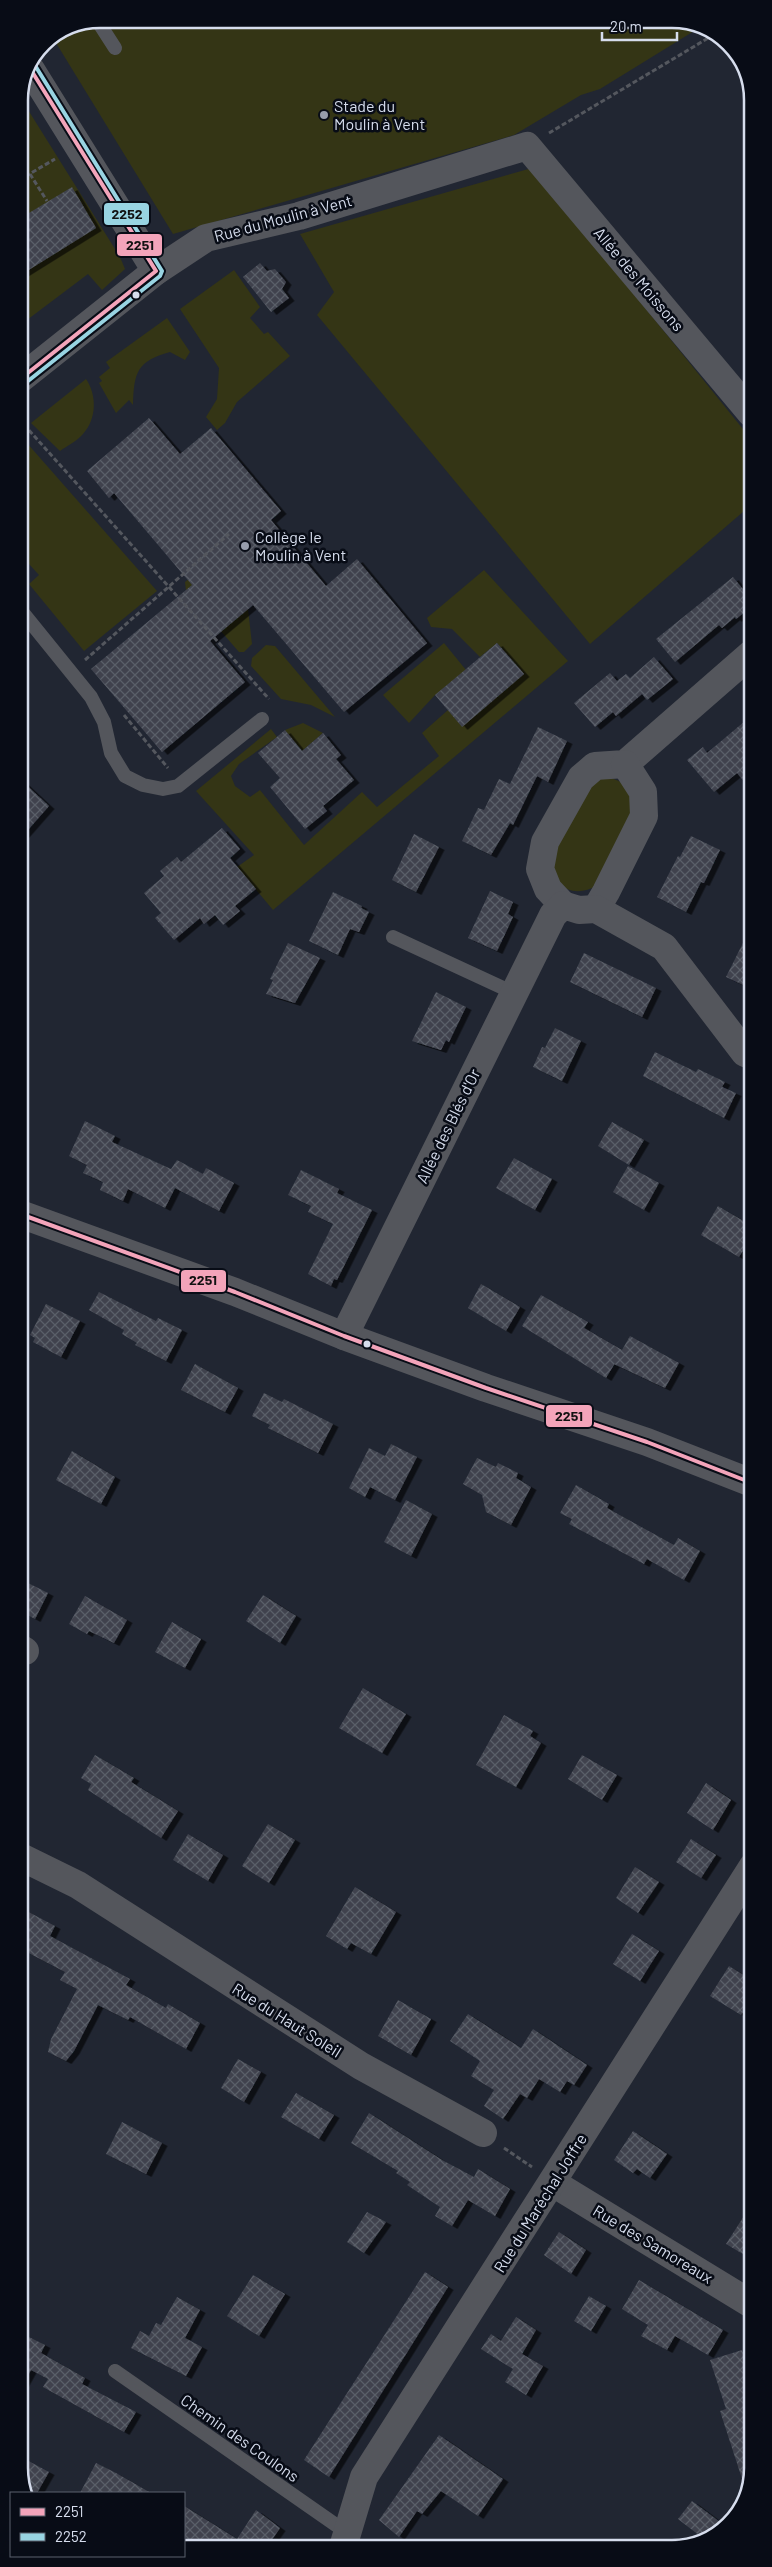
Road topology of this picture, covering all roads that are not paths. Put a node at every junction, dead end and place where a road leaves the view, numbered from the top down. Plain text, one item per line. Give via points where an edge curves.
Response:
1 (102, 28) edge
2 (115, 48) dead end
3 (33, 73) edge
4 (527, 146) joint
5 (156, 271) junction
6 (28, 373) edge
7 (744, 405) edge
8 (28, 619) edge
9 (744, 660) edge
10 (262, 719) dead end
11 (625, 764) junction
12 (596, 909) junction
13 (558, 910) junction
14 (392, 937) dead end
15 (514, 993) junction
16 (744, 1052) edge
17 (28, 1217) edge
18 (344, 1336) junction
19 (744, 1480) edge
20 (28, 1860) edge
21 (744, 1880) edge
22 (483, 2133) road end
23 (553, 2183) junction
24 (744, 2300) edge
25 (115, 2372) dead end
26 (345, 2540) edge

1 - 2 lane
3 - 5 street
4 - 5 street, Rue du Moulin à Vent via 299,216 206,238
4 - 7 street, Allée des Moissons
5 - 6 street, Rue du Moulin à Vent
8 - 10 lane via 91,697 104,722 111,753 125,776 143,785 163,789 181,783
9 - 11 street
11 - 12 street via 643,792 644,816
11 - 13 street via 595,766 581,778 545,842 540,869
12 - 13 street
12 - 16 street via 664,947
13 - 15 street, Allée des Blés d'Or
14 - 15 lane
15 - 18 street, Allée des Blés d'Or
17 - 18 street via 235,1292
18 - 19 street via 647,1442
20 - 22 street, Rue du Haut Soleil via 78,1885 361,2066
21 - 23 street, Rue du Maréchal Joffre
23 - 24 street, Rue des Samoreaux
23 - 26 street, Rue du Maréchal Joffre via 364,2477
25 - 26 lane, Chemin des Coulons

